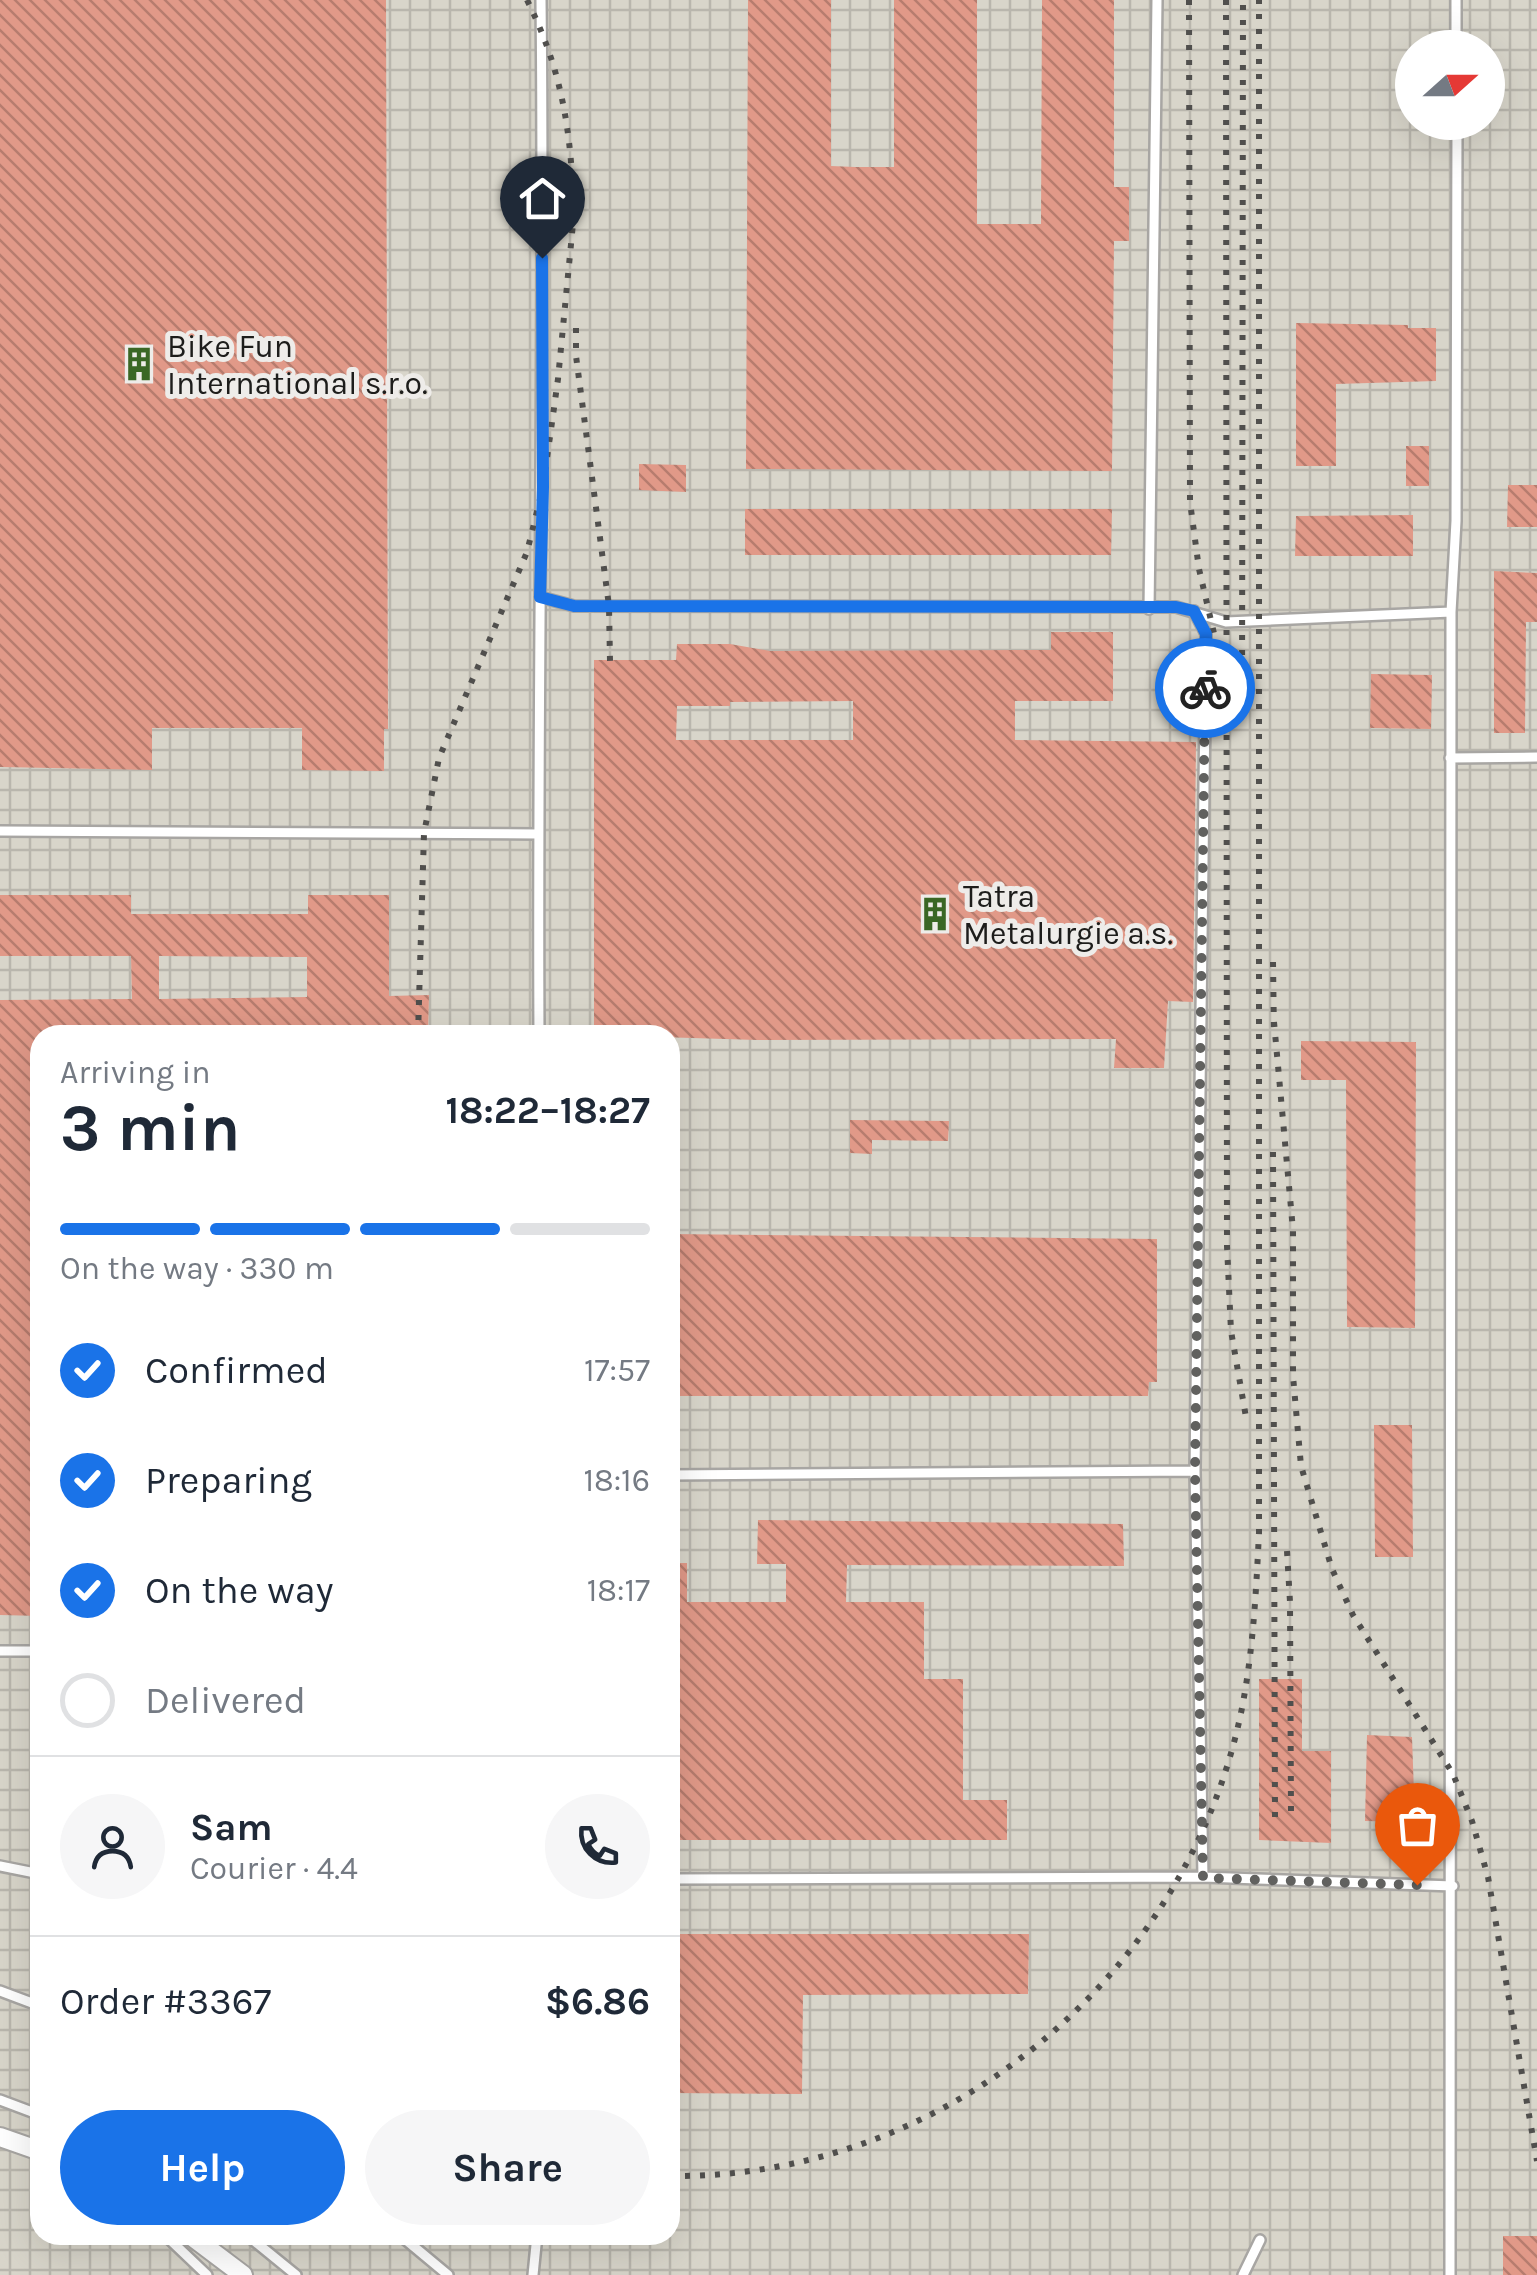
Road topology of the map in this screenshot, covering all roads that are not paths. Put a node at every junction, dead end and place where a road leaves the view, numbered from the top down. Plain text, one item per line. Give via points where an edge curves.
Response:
1 (541, 0) edge
2 (1157, 0) edge
3 (1456, 0) edge
4 (1456, 30) edge
5 (1456, 140) edge
6 (540, 597) junction
7 (1149, 609) junction
8 (1194, 611) junction
9 (1451, 612) junction
10 (1537, 756) edge
11 (1450, 758) junction
12 (0, 831) edge
13 (538, 834) junction
14 (538, 1025) edge
15 (1195, 1471) junction
16 (680, 1475) edge
17 (0, 1652) edge
18 (30, 1652) edge
19 (0, 1866) edge
20 (30, 1872) edge
21 (1203, 1878) junction
22 (680, 1879) edge
23 (1452, 1886) junction
24 (0, 1991) edge
25 (30, 2002) edge
26 (0, 2100) edge
27 (30, 2110) edge
28 (0, 2137) edge
29 (30, 2148) edge
30 (1260, 2240) dead end
31 (176, 2245) edge
32 (203, 2245) edge
33 (259, 2245) edge
34 (412, 2245) edge
35 (536, 2245) edge
36 (207, 2275) edge
37 (243, 2275) edge
38 (296, 2275) edge
39 (448, 2275) edge
40 (532, 2275) edge
41 (1243, 2275) edge
42 (1450, 2275) edge

1 - 6 lane
2 - 7 lane
3 - 4 lane
5 - 9 lane
6 - 7 lane via 574,606
6 - 13 lane
7 - 8 lane
8 - 9 lane via 1226,622
8 - 15 lane via 1206,634
9 - 11 lane
10 - 11 lane
11 - 23 lane
12 - 13 lane
13 - 14 lane
15 - 16 lane
15 - 21 lane
17 - 18 lane
19 - 20 lane
21 - 22 lane
21 - 23 lane
23 - 42 lane
24 - 25 lane
26 - 27 lane
28 - 29 street
30 - 41 lane
31 - 36 lane
32 - 37 street
33 - 38 lane
34 - 39 lane
35 - 40 lane

